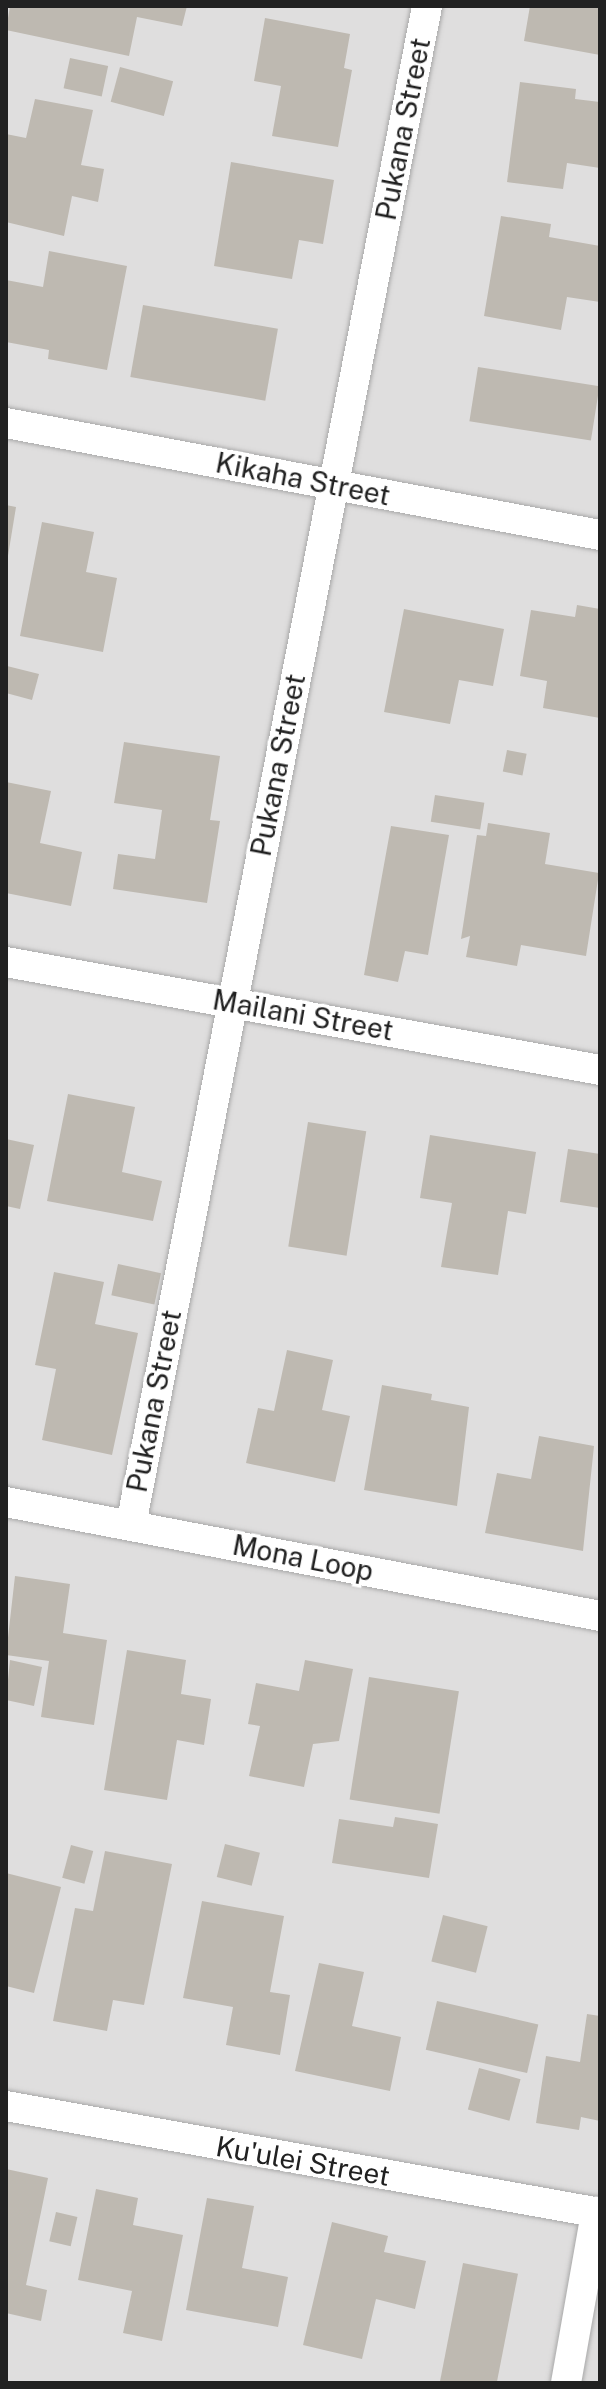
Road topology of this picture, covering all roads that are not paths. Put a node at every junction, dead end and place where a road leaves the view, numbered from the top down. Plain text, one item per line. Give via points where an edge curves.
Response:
1 (427, 6) edge
2 (6, 423) edge
3 (334, 485) junction
4 (600, 535) edge
5 (6, 962) edge
6 (230, 1001) junction
7 (600, 1070) edge
8 (6, 1502) edge
9 (131, 1525) junction
10 (600, 1616) edge
11 (6, 2106) edge
12 (598, 2213) edge
13 (566, 2383) edge

1 - 3 street, Pukana Street
2 - 3 street, Kikaha Street
3 - 4 street, Kikaha Street
3 - 6 street, Pukana Street
5 - 6 street, Mailani Street
6 - 7 street, Mailani Street
6 - 9 street, Pukana Street
8 - 9 street, Mona Loop
9 - 10 street, Mona Loop
11 - 12 street, Ku'ulei Street
12 - 13 street

